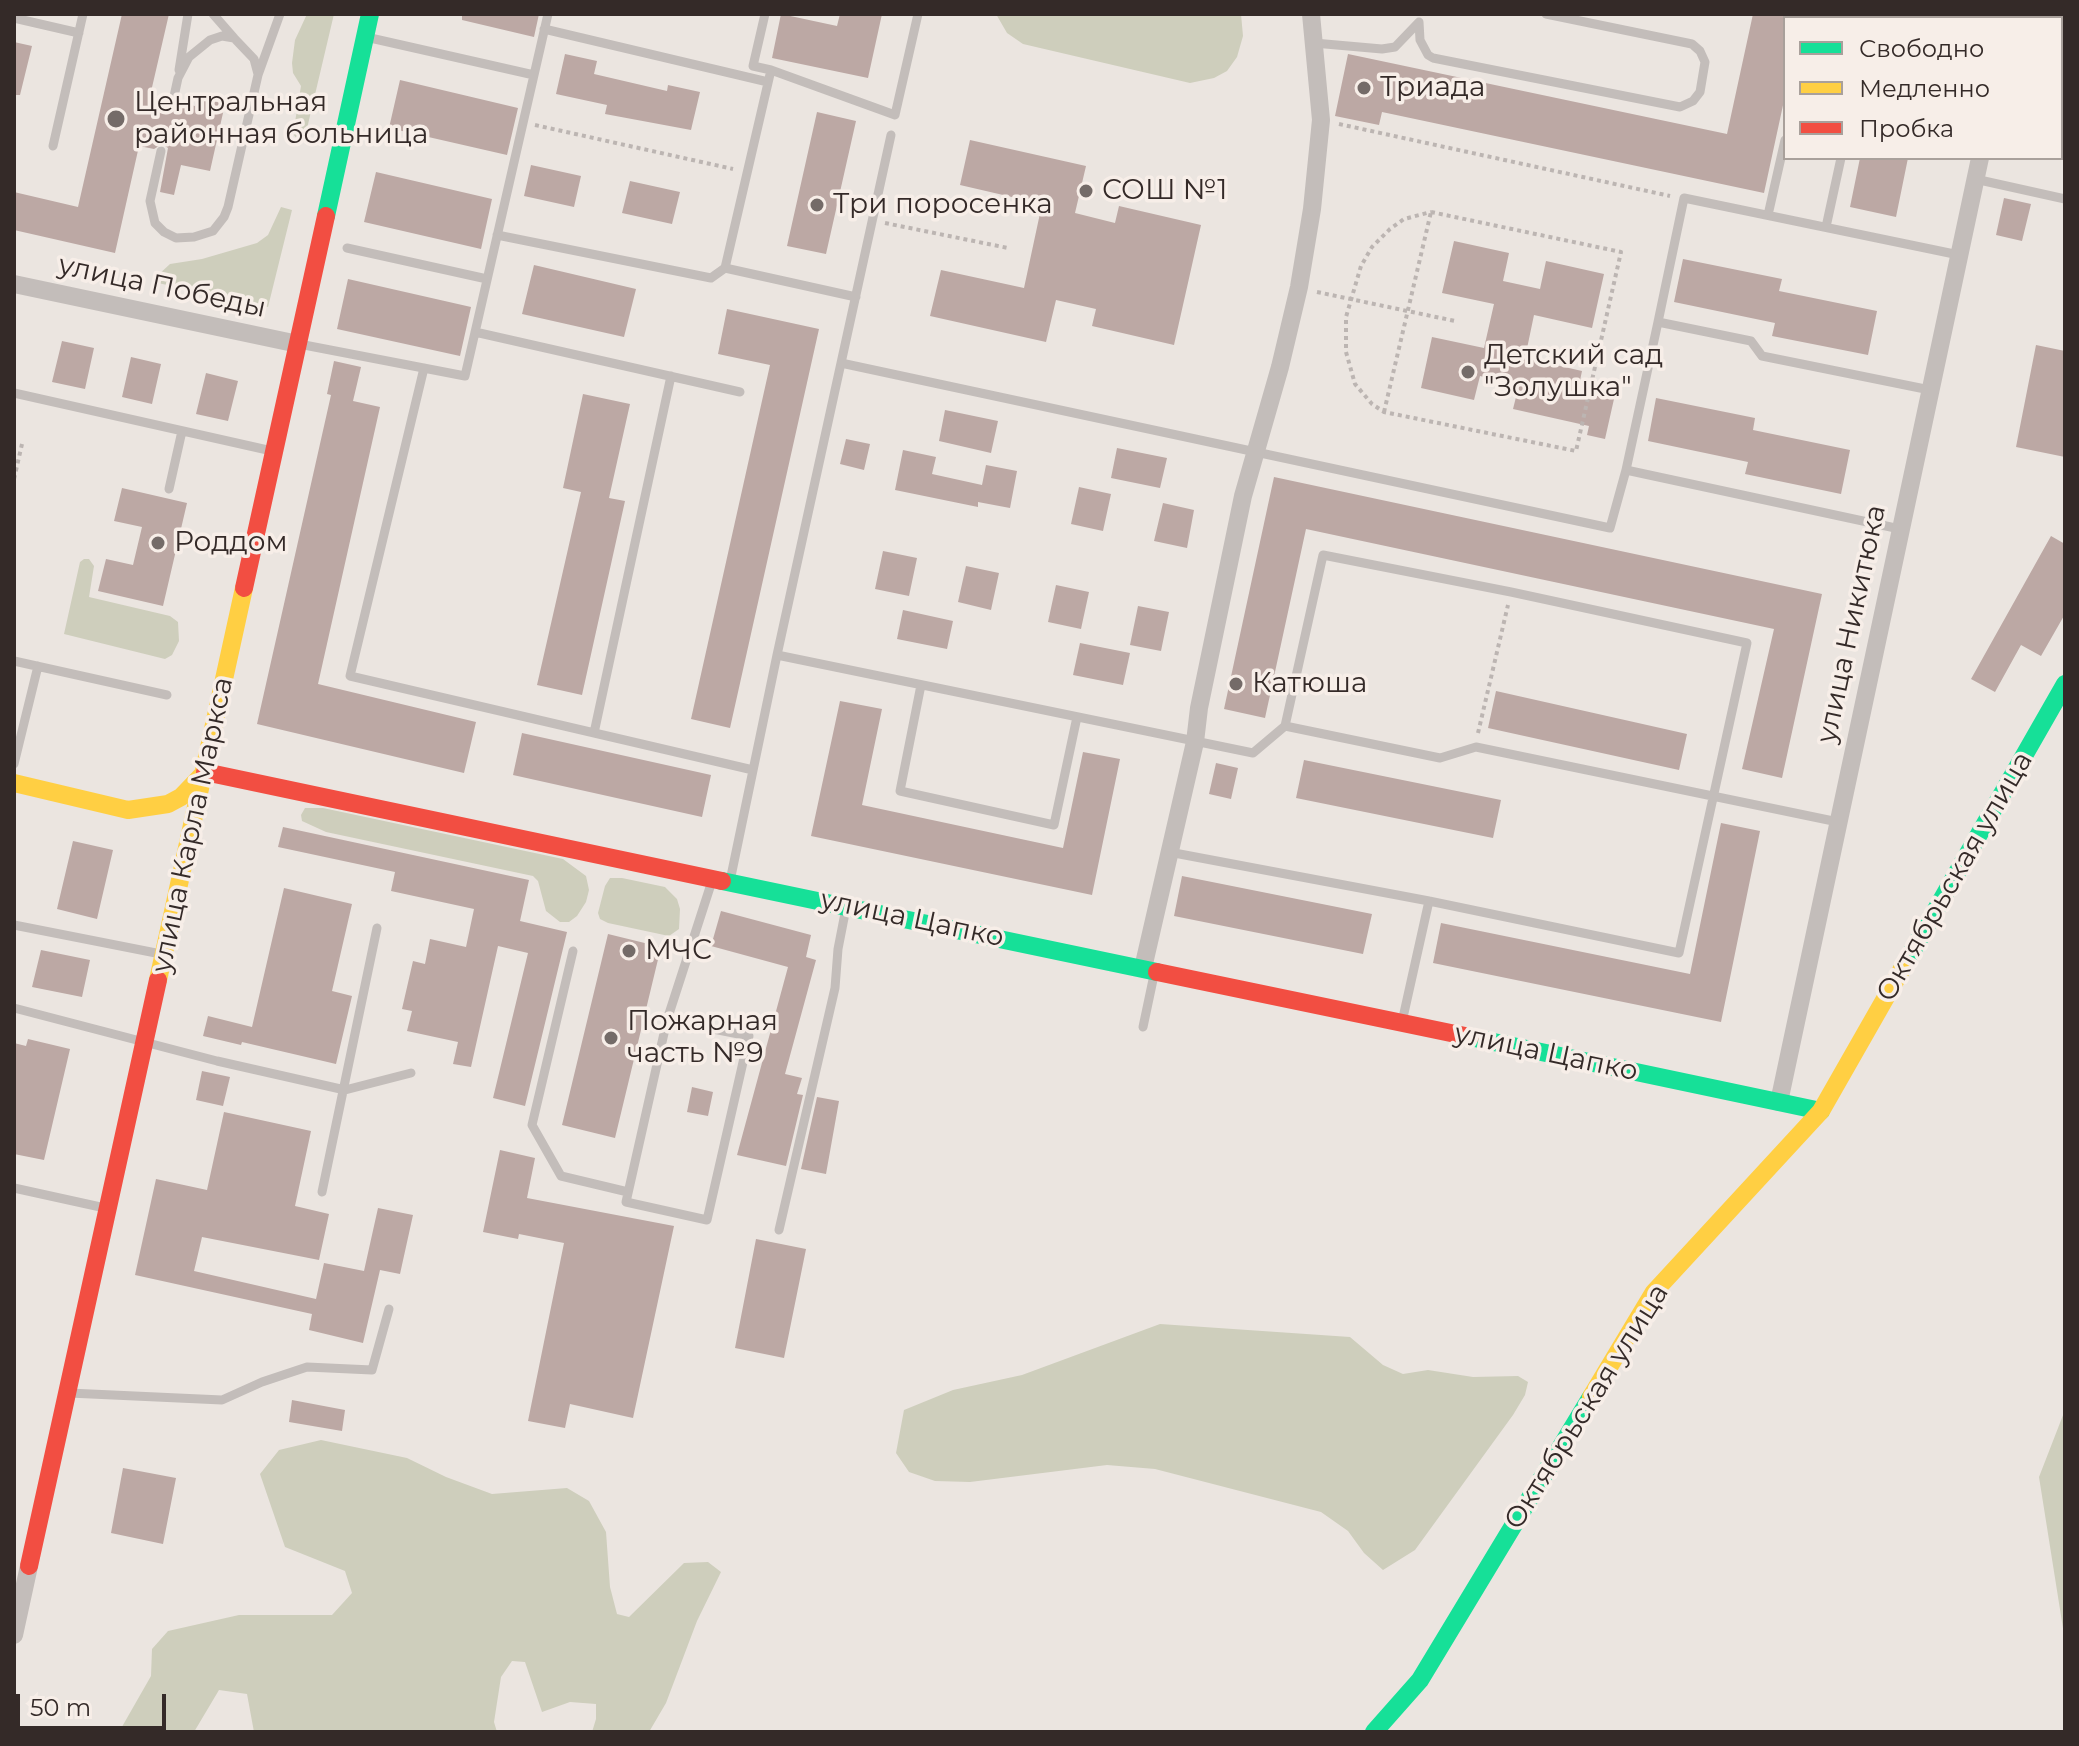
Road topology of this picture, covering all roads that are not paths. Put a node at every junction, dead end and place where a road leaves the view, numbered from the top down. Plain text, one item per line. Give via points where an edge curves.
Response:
1 (83, 14) edge
2 (188, 14) edge
3 (213, 14) edge
4 (280, 14) edge
5 (370, 14) edge
6 (548, 14) edge
7 (765, 14) edge
8 (918, 14) edge
9 (1311, 14) edge
10 (1546, 14) edge
11 (14, 18) edge
12 (1422, 18) edge
13 (544, 29) junction
14 (79, 33) junction
15 (365, 37) junction
16 (234, 38) junction
17 (1314, 43) junction
18 (771, 70) junction
19 (258, 75) junction
20 (534, 75) junction
21 (178, 78) junction
22 (768, 82) junction
23 (173, 101) dead end
24 (891, 135) dead end
25 (53, 146) dead end
26 (1783, 149) edge
27 (161, 151) dead end
28 (1841, 160) edge
29 (1980, 160) edge
30 (1975, 179) junction
31 (2065, 199) edge
32 (1768, 215) junction
33 (1826, 227) junction
34 (497, 235) junction
35 (347, 248) dead end
36 (1959, 255) junction
37 (725, 268) junction
38 (487, 279) junction
39 (14, 284) edge
40 (856, 297) junction
41 (1658, 322) junction
42 (475, 332) junction
43 (298, 344) junction
44 (841, 363) junction
45 (424, 368) junction
46 (671, 376) junction
47 (1930, 390) junction
48 (740, 392) dead end
49 (14, 393) edge
50 (182, 431) junction
51 (274, 452) junction
52 (1257, 454) junction
53 (1626, 470) junction
54 (169, 489) dead end
55 (1900, 529) junction
56 (777, 655) junction
57 (14, 661) edge
58 (38, 666) junction
59 (2065, 684) edge
60 (921, 685) junction
61 (167, 695) dead end
62 (2060, 707) edge
63 (1077, 717) junction
64 (1285, 726) junction
65 (594, 733) junction
66 (1195, 742) junction
67 (14, 764) edge
68 (753, 770) junction
69 (205, 772) junction
70 (14, 783) edge
71 (1713, 796) junction
72 (128, 810) junction
73 (1838, 822) junction
74 (1169, 852) junction
75 (185, 862) junction
76 (721, 879) junction
77 (1429, 901) junction
78 (847, 906) junction
79 (14, 925) edge
80 (377, 928) dead end
81 (573, 951) dead end
82 (164, 955) junction
83 (1149, 969) junction
84 (14, 1008) edge
85 (667, 1020) junction
86 (1402, 1023) junction
87 (1143, 1027) dead end
88 (145, 1041) junction
89 (411, 1073) dead end
90 (345, 1090) junction
91 (1779, 1102) junction
92 (1821, 1111) junction
93 (14, 1188) edge
94 (322, 1192) dead end
95 (628, 1192) junction
96 (108, 1209) junction
97 (779, 1230) dead end
98 (389, 1309) dead end
99 (68, 1393) junction
100 (29, 1566) junction
101 (14, 1588) edge
102 (14, 1635) edge
103 (1374, 1732) edge

1 - 14 lane
2 - 21 lane
3 - 16 lane
4 - 19 lane
5 - 15 street, улица Карла Маркса
6 - 13 lane
7 - 18 lane via 753,66
8 - 18 lane via 895,115
9 - 17 street
10 - 12 lane via 1692,44 1705,62 1700,92 1680,107 1433,58 1420,40
11 - 14 lane
12 - 17 lane via 1395,47
13 - 20 lane
13 - 22 lane
14 - 25 lane
15 - 20 lane
15 - 43 street, улица Карла Маркса
16 - 19 lane via 254,59
16 - 21 lane via 217,37 203,44
17 - 52 street via 1321,120 1312,209 1299,287
18 - 22 lane
19 - 27 lane via 228,207 213,231 176,238 155,223 150,201
20 - 34 lane
21 - 23 lane
22 - 37 lane
24 - 40 lane
26 - 32 lane
28 - 33 lane
29 - 30 street, улица Никитюка
30 - 31 lane
30 - 36 street, улица Никитюка
32 - 33 lane
32 - 41 lane via 1684,198
33 - 36 lane
34 - 37 lane via 711,278
34 - 38 lane
35 - 38 lane
36 - 47 street, улица Никитюка
37 - 40 lane
38 - 42 lane
39 - 43 street, улица Победы
40 - 44 lane
41 - 47 lane via 1751,341 1762,356
41 - 53 lane
42 - 45 lane via 465,376
42 - 46 lane
43 - 45 lane
43 - 51 street, улица Карла Маркса
44 - 52 lane
44 - 56 lane
45 - 65 lane via 350,676
46 - 48 lane
46 - 65 lane
47 - 55 street, улица Никитюка
49 - 50 lane
50 - 51 lane
50 - 54 lane
51 - 69 street, улица Карла Маркса
52 - 53 lane via 1610,528
52 - 66 street via 1243,496
53 - 55 lane
55 - 73 street, улица Никитюка
56 - 60 lane
56 - 68 lane
57 - 58 lane
58 - 61 lane
58 - 67 lane
59 - 62 street, Октябрьская улица
60 - 63 lane
60 - 63 lane via 900,791 1054,825
62 - 92 street, Октябрьская улица
63 - 66 lane
64 - 66 lane via 1253,753
64 - 71 lane via 1440,758 1476,747
64 - 71 lane via 1323,555 1747,643
65 - 68 lane
66 - 74 street
68 - 76 lane
69 - 72 street via 168,804
69 - 75 street, улица Карла Маркса
69 - 76 street, улица Цапко
70 - 72 street
71 - 73 lane
71 - 77 lane via 1679,953
72 - 75 street via 168,823 178,835
73 - 91 street, улица Никитюка
74 - 77 lane
74 - 83 street
75 - 82 street, улица Карла Маркса
76 - 78 street, улица Цапко
76 - 85 lane
77 - 86 lane
78 - 83 street, улица Цапко
78 - 97 lane via 835,988
79 - 82 lane
80 - 90 lane
81 - 95 lane via 532,1125 561,1176
82 - 88 street, улица Карла Маркса
83 - 86 street, улица Цапко
83 - 87 lane
84 - 88 lane
85 - 95 lane
85 - 95 lane via 749,1036 707,1220 626,1202
86 - 91 street, улица Цапко
88 - 90 lane
88 - 96 street, улица Карла Маркса
89 - 90 lane
90 - 94 lane
91 - 92 street, улица Цапко
92 - 103 street, Октябрьская улица via 1654,1292 1420,1680
93 - 96 lane
96 - 99 street, улица Карла Маркса
98 - 99 lane via 372,1370 307,1367 222,1400
99 - 100 street, улица Карла Маркса
100 - 101 street
100 - 102 street, улица Карла Маркса

